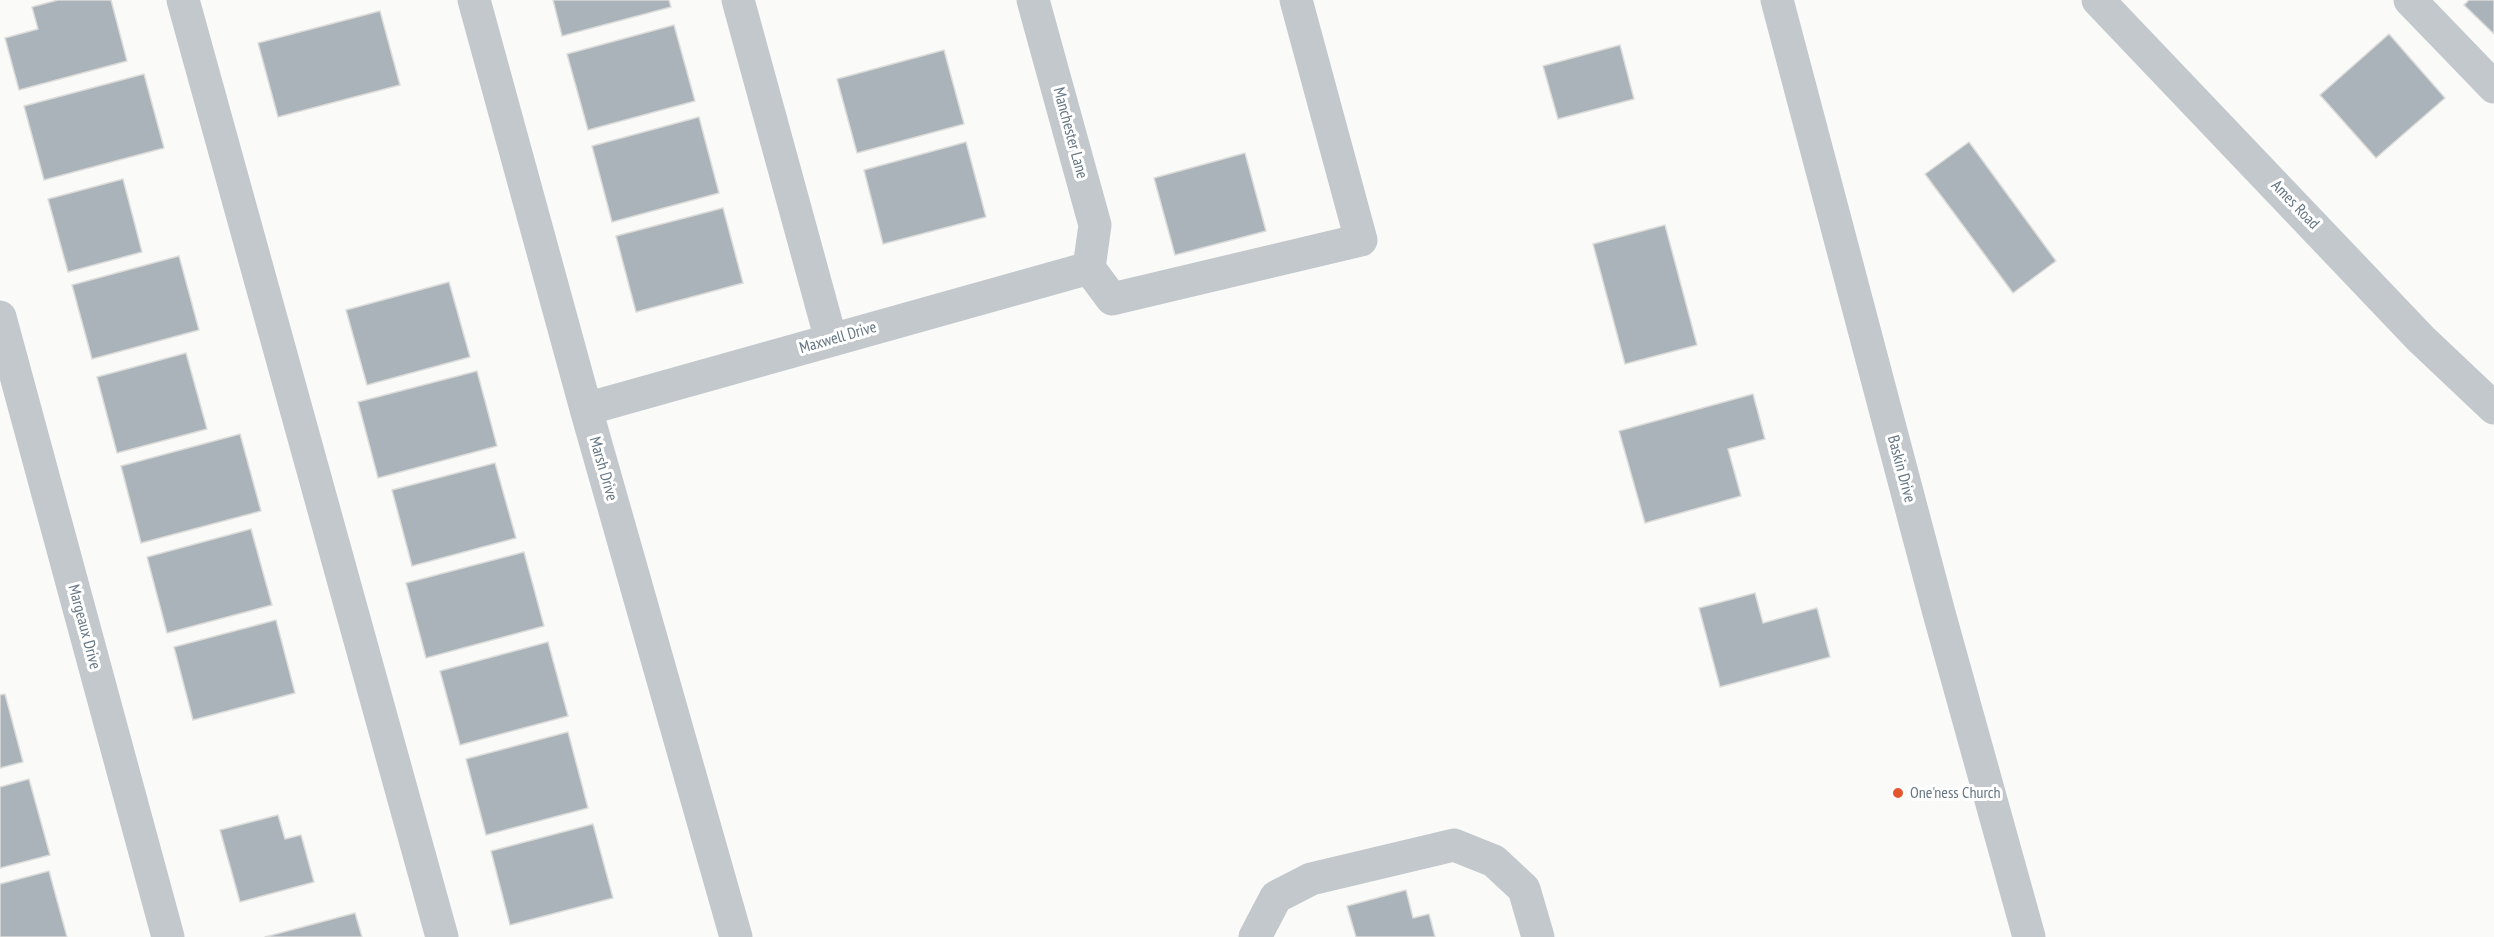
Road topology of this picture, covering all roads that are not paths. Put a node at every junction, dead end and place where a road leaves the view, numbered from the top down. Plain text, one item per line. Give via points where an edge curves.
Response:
1 (183, 0) edge
2 (474, 0) edge
3 (738, 0) edge
4 (1033, 0) edge
5 (1296, 0) edge
6 (1777, 0) edge
7 (2098, 0) edge
8 (2410, 0) edge
9 (2494, 87) edge
10 (1089, 268) junction
11 (0, 317) edge
12 (831, 340) junction
13 (2494, 408) edge
14 (586, 409) junction
15 (168, 937) edge
16 (442, 937) edge
17 (736, 937) edge
18 (1255, 937) edge
19 (1538, 937) edge
20 (2029, 937) edge

1 - 16 street
2 - 14 street, Marsh Drive
3 - 12 street
4 - 10 street, Manchester Lane via 1095,225
5 - 10 street via 1361,240 1112,299
6 - 20 street, Baskin Drive
7 - 13 street, Ames Road via 2421,339
8 - 9 street
10 - 12 street, Maxwell Drive
11 - 15 street, Margeaux Drive
12 - 14 street, Maxwell Drive
14 - 17 street, Marsh Drive
18 - 19 street via 1276,897 1311,879 1454,845 1494,861 1524,889

